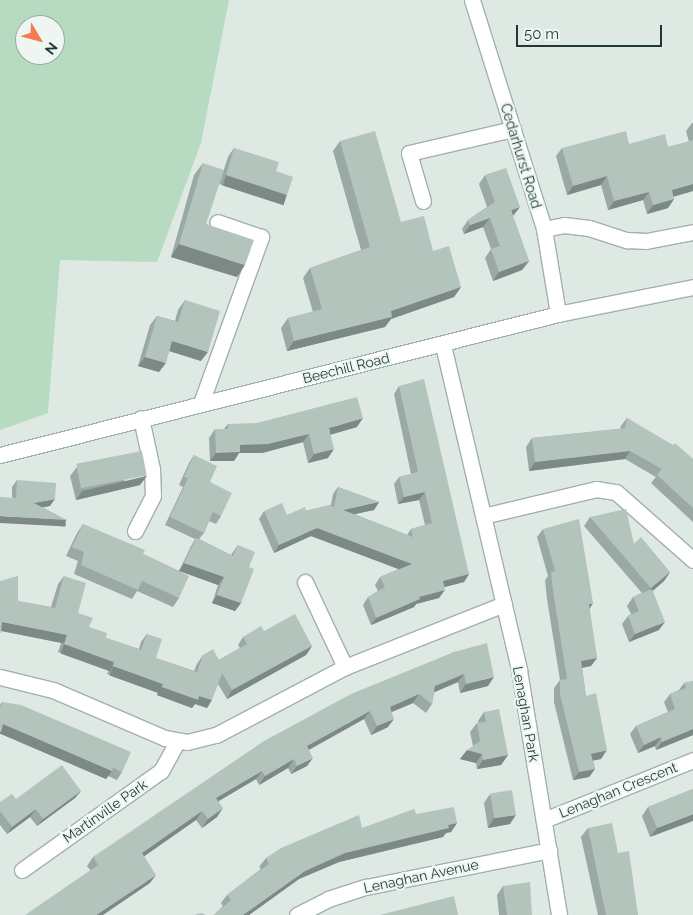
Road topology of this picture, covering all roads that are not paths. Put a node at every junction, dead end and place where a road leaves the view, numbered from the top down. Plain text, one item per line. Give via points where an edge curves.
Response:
1 (472, 0) edge
2 (513, 129) junction
3 (423, 201) dead end
4 (217, 222) dead end
5 (544, 229) junction
6 (693, 232) edge
7 (693, 287) edge
8 (558, 314) junction
9 (443, 345) junction
10 (201, 403) junction
11 (141, 418) junction
12 (0, 455) edge
13 (484, 516) junction
14 (135, 531) dead end
15 (693, 560) edge
16 (305, 582) dead end
17 (504, 604) junction
18 (345, 667) junction
19 (0, 678) edge
20 (177, 742) junction
21 (693, 760) edge
22 (544, 820) junction
23 (549, 850) junction
24 (22, 870) dead end
25 (297, 915) edge
26 (559, 915) edge

1 - 2 street, Cedarhurst Road
2 - 3 street via 409,153
2 - 5 street, Cedarhurst Road
4 - 10 street via 261,237
5 - 6 street via 564,225 627,240 646,241
5 - 8 street, Cedarhurst Road
7 - 8 street, Beechill Road
8 - 9 street, Beechill Road
9 - 10 street, Beechill Road
9 - 13 street, Lenaghan Park
10 - 11 street, Beechill Road
11 - 12 street, Beechill Road
11 - 14 street via 152,469 153,496
13 - 15 street via 596,489 616,492
13 - 17 street, Lenaghan Park
16 - 18 street
17 - 18 street
17 - 22 street, Lenaghan Park via 519,670
18 - 20 street via 216,735
19 - 20 street via 53,690
20 - 24 street, Martinville Park via 161,771
21 - 22 street, Lenaghan Crescent
22 - 23 street, Lenaghan Park
23 - 25 street, Lenaghan Avenue via 366,886 328,899
23 - 26 street, Lenaghan Park

